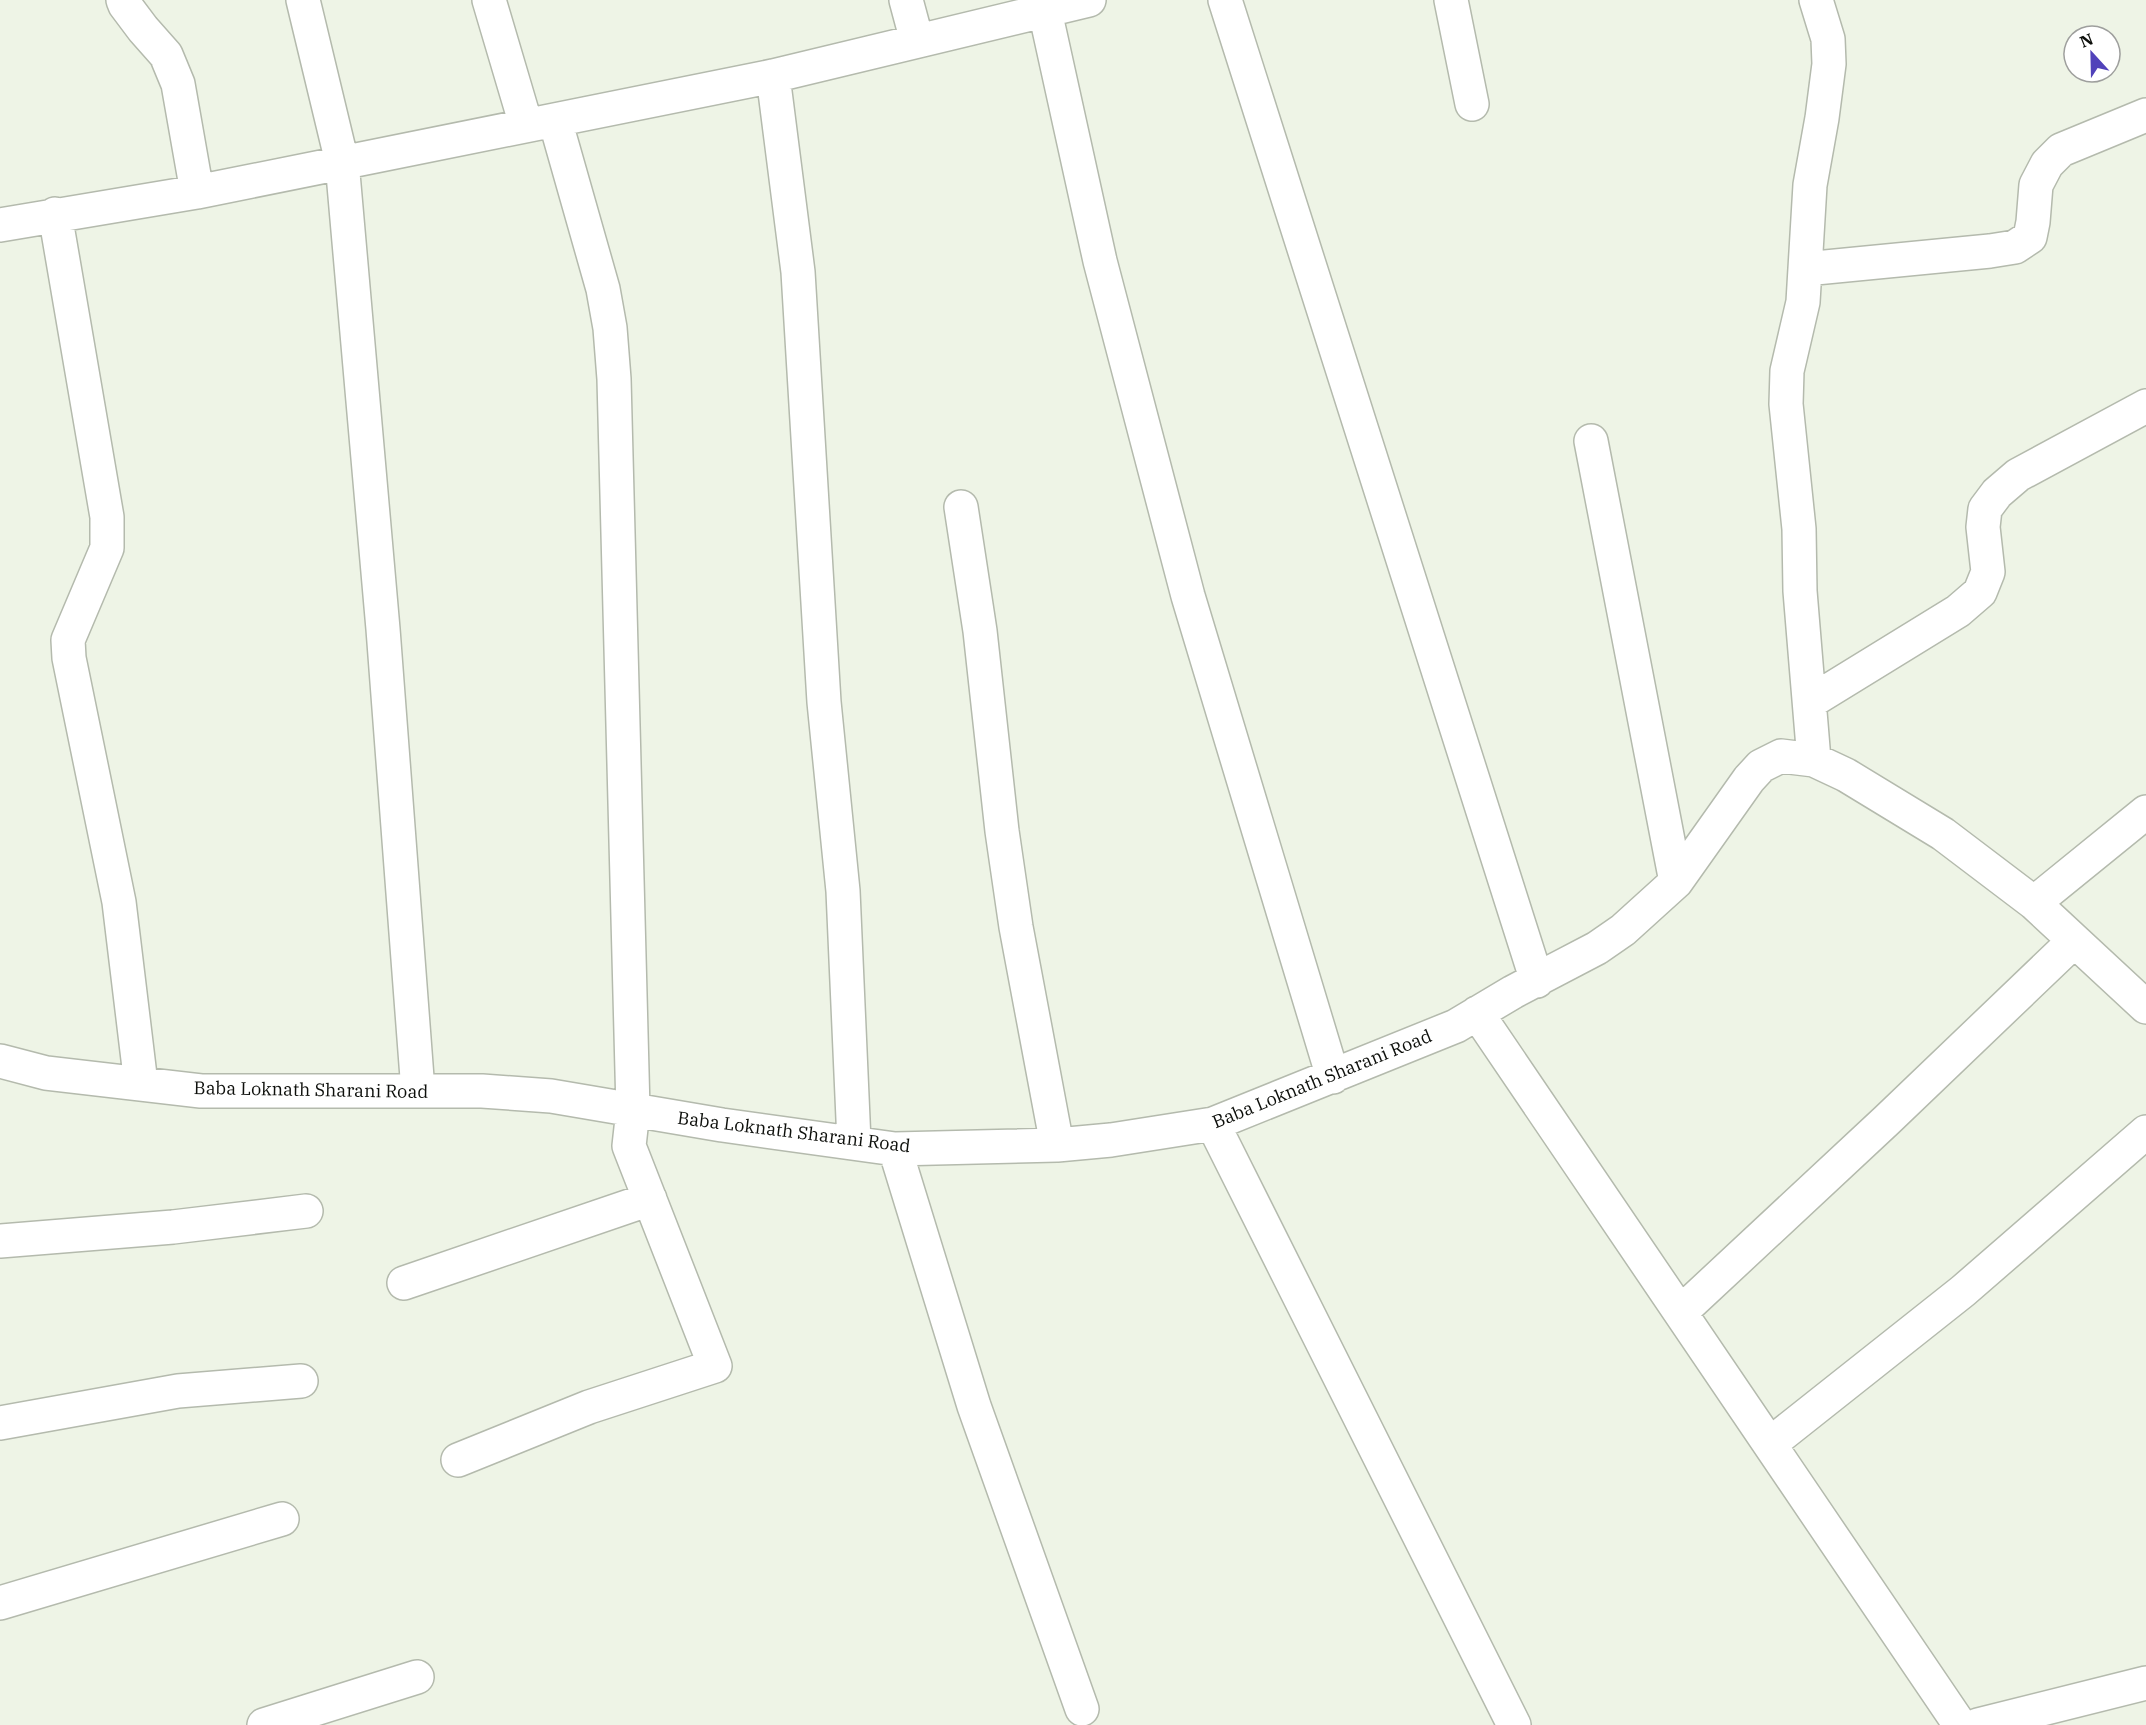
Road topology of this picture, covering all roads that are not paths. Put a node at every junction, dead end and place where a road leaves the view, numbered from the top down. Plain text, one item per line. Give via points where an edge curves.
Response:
1 (123, 0) edge
2 (303, 0) edge
3 (489, 0) edge
4 (906, 0) edge
5 (1089, 0) edge
6 (1225, 0) edge
7 (1451, 0) edge
8 (1816, 0) edge
9 (1044, 11) junction
10 (917, 41) junction
11 (773, 76) junction
12 (1472, 104) dead end
13 (2146, 115) edge
14 (541, 122) junction
15 (342, 162) junction
16 (197, 192) junction
17 (55, 214) junction
18 (0, 225) edge
19 (1805, 269) junction
20 (2146, 406) edge
21 (1591, 441) dead end
22 (961, 507) dead end
23 (1810, 702) junction
24 (1814, 760) junction
25 (2146, 812) edge
26 (1676, 882) junction
27 (2034, 903) junction
28 (2074, 941) junction
29 (1537, 981) junction
30 (2146, 1007) edge
31 (1477, 1013) junction
32 (1, 1056) edge
33 (1333, 1077) junction
34 (141, 1084) junction
35 (418, 1091) junction
36 (633, 1110) junction
37 (1213, 1124) junction
38 (2146, 1132) edge
39 (854, 1142) junction
40 (1057, 1145) junction
41 (895, 1149) junction
42 (650, 1199) junction
43 (306, 1211) dead end
44 (0, 1241) edge
45 (404, 1283) dead end
46 (1681, 1312) junction
47 (301, 1381) dead end
48 (0, 1423) edge
49 (1770, 1444) junction
50 (458, 1460) dead end
51 (282, 1519) dead end
52 (0, 1603) edge
53 (417, 1677) dead end
54 (2143, 1693) edge
55 (1082, 1709) dead end
56 (264, 1725) edge
57 (1514, 1725) edge
58 (1960, 1725) edge
59 (1978, 1725) edge

1 - 16 street via 166,55 178,84
2 - 15 street
3 - 14 street
4 - 10 street
5 - 9 street
6 - 29 street
7 - 12 street
8 - 19 street via 1828,39 1829,64 1810,184
9 - 10 street
9 - 33 street via 1100,261 1188,596
10 - 11 street
11 - 14 street
11 - 39 street via 798,272 824,702 843,891
13 - 19 street via 2061,150 2047,164 2036,185 2030,237 2015,247
14 - 15 street
14 - 36 street via 603,289 610,328
15 - 16 street
15 - 35 street
16 - 17 street
17 - 18 street
17 - 34 street via 107,517 108,548 68,640 69,658 119,902
19 - 23 street via 1785,404 1799,529
20 - 23 street via 2018,476 1997,493 1985,509 1988,572 1980,592 1958,611
21 - 26 street
22 - 40 street via 1016,927
23 - 24 street
24 - 26 street, Baba Loknath Sharani Road via 1781,756 1761,766
24 - 27 street, Baba Loknath Sharani Road via 1943,834
25 - 27 street
26 - 29 street, Baba Loknath Sharani Road via 1598,948
27 - 28 street, Baba Loknath Sharani Road
28 - 30 street, Baba Loknath Sharani Road
28 - 46 street
29 - 31 street, Baba Loknath Sharani Road
31 - 33 street, Baba Loknath Sharani Road via 1456,1026
31 - 46 street
32 - 34 street, Baba Loknath Sharani Road via 46,1073
33 - 37 street, Baba Loknath Sharani Road
34 - 35 street, Baba Loknath Sharani Road via 201,1091
35 - 36 street, Baba Loknath Sharani Road via 551,1096
36 - 39 street, Baba Loknath Sharani Road
36 - 42 street via 629,1146
37 - 40 street, Baba Loknath Sharani Road
37 - 57 street
38 - 49 street via 1963,1291
39 - 41 street, Baba Loknath Sharani Road
40 - 41 street, Baba Loknath Sharani Road
41 - 55 street via 974,1406
42 - 45 street
42 - 50 street via 715,1366 589,1407
43 - 44 street
46 - 49 street
47 - 48 street via 178,1391
49 - 58 street
51 - 52 street
53 - 56 street
54 - 59 street

